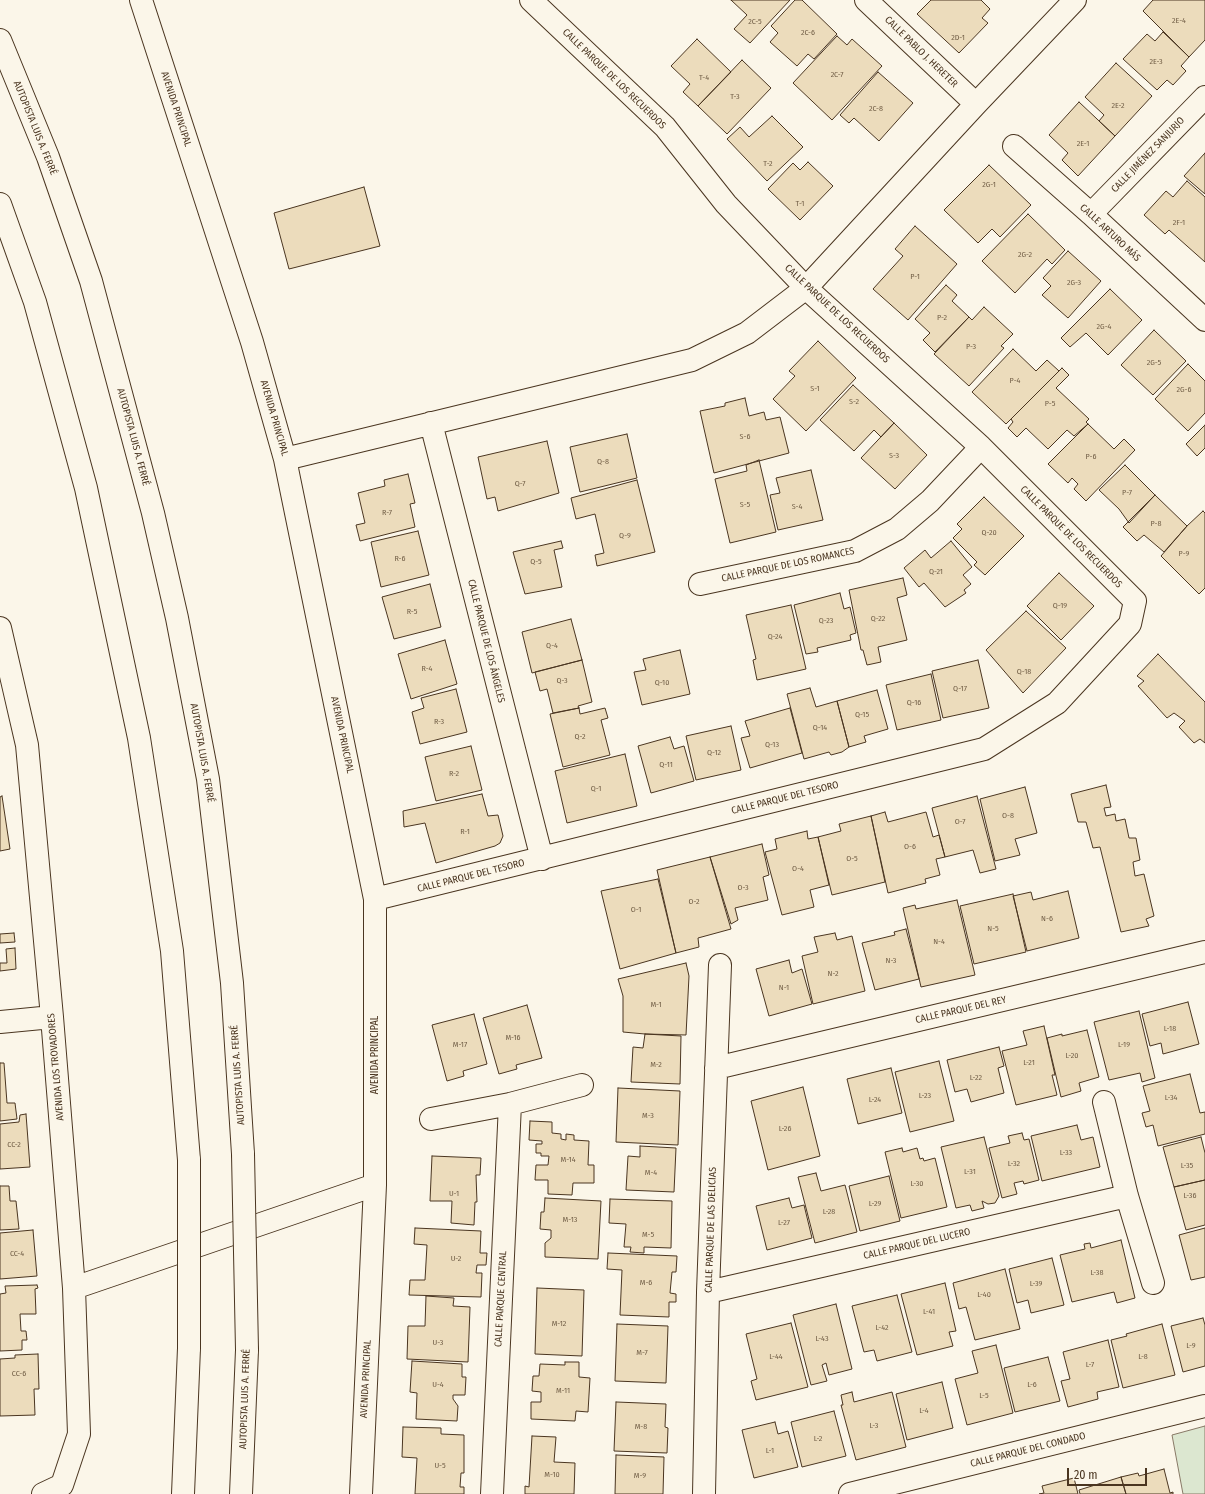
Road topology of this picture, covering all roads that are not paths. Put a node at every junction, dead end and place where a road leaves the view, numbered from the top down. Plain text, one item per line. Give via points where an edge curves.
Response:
1 (141, 0) edge
2 (531, 0) edge
3 (867, 0) edge
4 (1075, 0) edge
5 (0, 40) edge
6 (1205, 97) edge
7 (976, 104) junction
8 (1014, 146) dead end
9 (0, 204) edge
10 (1091, 214) junction
11 (806, 288) junction
12 (1205, 320) edge
13 (431, 423) junction
14 (981, 447) junction
15 (285, 459) junction
16 (700, 584) dead end
17 (1135, 601) joint
18 (0, 628) edge
19 (542, 859) junction
20 (375, 899) junction
21 (1205, 952) edge
22 (720, 965) dead end
23 (52, 1017) junction
24 (0, 1022) edge
25 (716, 1068) junction
26 (582, 1084) dead end
27 (1104, 1102) dead end
28 (510, 1104) junction
29 (431, 1118) dead end
30 (375, 1185) junction
31 (1127, 1196) junction
32 (1153, 1283) dead end
33 (74, 1288) junction
34 (708, 1292) junction
35 (1205, 1406) edge
36 (43, 1494) edge
37 (183, 1494) edge
38 (241, 1494) edge
39 (361, 1494) edge
40 (492, 1494) edge
41 (704, 1494) edge
42 (850, 1494) edge

1 - 15 main road, AVENIDA PRINCIPAL via 252,342
2 - 11 main road, CALLE PARQUE DE LOS RECUERDOS via 665,127 726,204
3 - 7 main road, CALLE PABLO J. HERETER
4 - 7 main road
5 - 38 main road, AUTOPISTA LUIS A. FERRÉ, bridge via 48,157 91,280 153,512 177,618 208,780 232,983 243,1154 247,1350
6 - 10 main road, CALLE JIMÉNEZ SANJURJO
7 - 11 main road
8 - 10 main road, CALLE ARTURO MÁS
9 - 37 main road, bridge via 35,302 86,488 139,738 172,950 189,1160 189,1348
10 - 12 main road, CALLE ARTURO MÁS
11 - 13 main road via 747,332 692,360
11 - 14 main road, CALLE PARQUE DE LOS RECUERDOS
13 - 15 main road
13 - 19 main road, CALLE PARQUE DE LOS ÁNGELES
14 - 16 main road, CALLE PARQUE DE LOS ROMANCES via 930,501 896,529 855,551
14 - 17 main road, CALLE PARQUE DE LOS RECUERDOS
15 - 20 main road, AVENIDA PRINCIPAL
17 - 19 main road, CALLE PARQUE DEL TESORO via 1130,624 1057,703 984,749
18 - 23 main road, AVENIDA LOS TROVADORES via 27,745
19 - 20 main road, CALLE PARQUE DEL TESORO
20 - 30 main road, AVENIDA PRINCIPAL
21 - 25 main road, CALLE PARQUE DEL REY
22 - 25 main road, CALLE PARQUE DE LAS DELICIAS
23 - 24 main road
23 - 33 main road, AVENIDA LOS TROVADORES
25 - 34 main road, CALLE PARQUE DE LAS DELICIAS
26 - 28 main road
27 - 31 main road
28 - 29 main road
28 - 40 main road, CALLE PARQUE CENTRAL
30 - 33 main road
30 - 39 main road, AVENIDA PRINCIPAL
31 - 32 main road
31 - 34 main road, CALLE PARQUE DEL LUCERO
33 - 36 main road, AVENIDA LOS TROVADORES via 79,1434 62,1485
34 - 41 main road, CALLE PARQUE DE LAS DELICIAS
35 - 42 main road, CALLE PARQUE DEL CONDADO

